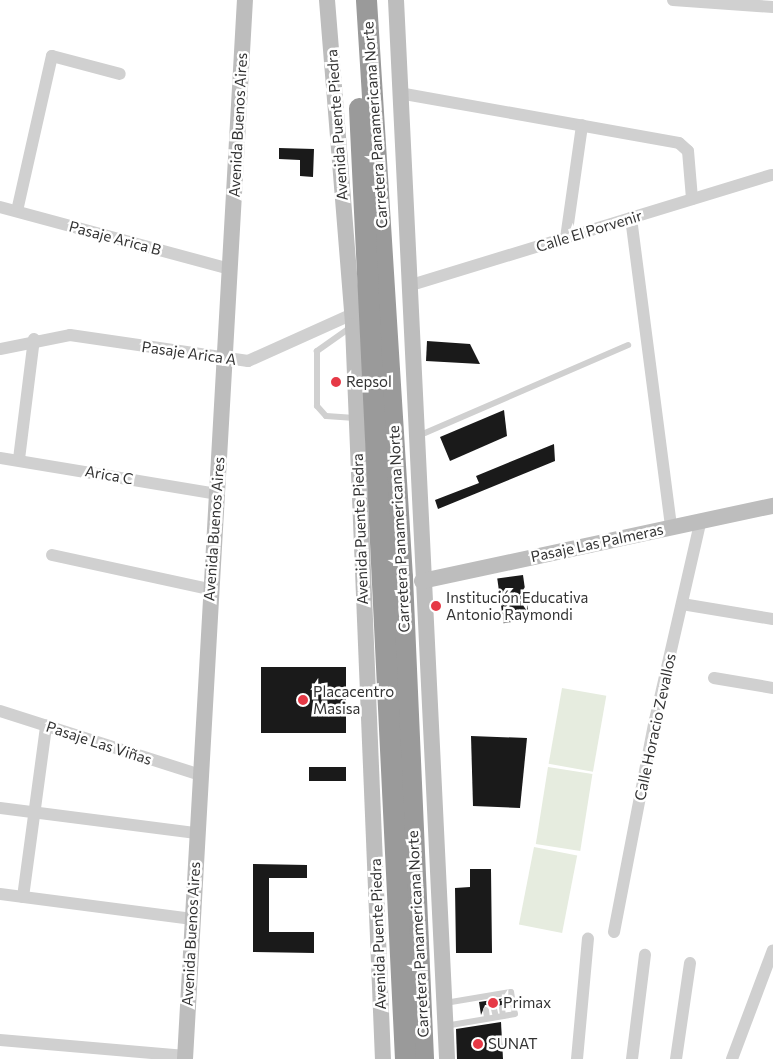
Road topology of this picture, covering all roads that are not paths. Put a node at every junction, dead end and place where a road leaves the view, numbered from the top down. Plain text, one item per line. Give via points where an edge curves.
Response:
1 (245, 0) edge
2 (327, 0) edge
3 (354, 0) edge
4 (366, 0) edge
5 (396, 0) edge
6 (673, 0) edge
7 (732, 2) edge
8 (773, 7) edge
9 (120, 74) dead end
10 (399, 93) junction
11 (582, 126) junction
12 (772, 172) edge
13 (692, 199) junction
14 (0, 207) edge
15 (17, 212) junction
16 (631, 218) junction
17 (566, 238) junction
18 (230, 269) junction
19 (408, 286) junction
20 (361, 316) junction
21 (34, 339) junction
22 (628, 345) dead end
23 (0, 349) edge
24 (226, 360) junction
25 (365, 420) junction
26 (418, 436) junction
27 (0, 458) edge
28 (19, 459) junction
29 (218, 494) junction
30 (773, 506) edge
31 (700, 523) junction
32 (671, 528) junction
33 (52, 555) dead end
34 (422, 581) junction
35 (209, 590) junction
36 (682, 604) junction
37 (773, 619) edge
38 (714, 678) dead end
39 (773, 688) edge
40 (0, 711) edge
41 (46, 726) junction
42 (198, 774) junction
43 (0, 808) edge
44 (33, 814) junction
45 (196, 833) junction
46 (0, 894) edge
47 (23, 897) junction
48 (192, 919) junction
49 (614, 932) dead end
50 (588, 939) dead end
51 (773, 950) edge
52 (645, 955) dead end
53 (690, 963) dead end
54 (442, 1003) junction
55 (502, 1008) dead end
56 (494, 1009) dead end
57 (486, 1010) dead end
58 (499, 1016) junction
59 (488, 1018) junction
60 (444, 1026) junction
61 (0, 1040) edge
62 (185, 1058) edge
63 (383, 1059) edge
64 (405, 1059) edge
65 (423, 1059) edge
66 (447, 1059) edge
67 (577, 1059) edge
68 (632, 1059) edge
69 (676, 1059) edge
70 (732, 1059) edge

1 - 18 main road, Avenida Buenos Aires
2 - 20 main road, Avenida Puente Piedra
3 - 20 highway, Carretera Panamericana Norte
4 - 65 highway, Carretera Panamericana Norte via 402,577
5 - 10 main road
6 - 7 street
7 - 8 street
9 - 15 street via 52,56
10 - 11 street
10 - 19 main road
11 - 13 street via 685,145
11 - 17 street
12 - 13 street, Calle El Porvenir
13 - 16 street, Calle El Porvenir
14 - 15 street, Pasaje Arica B
15 - 18 street, Pasaje Arica B
16 - 17 street, Calle El Porvenir
16 - 32 street
17 - 19 street, Calle El Porvenir
18 - 24 main road, Avenida Buenos Aires
19 - 26 main road
20 - 24 street, Pasaje Arica A via 259,357
20 - 25 highway, Carretera Panamericana Norte
20 - 25 lane via 320,348 316,356 320,412
21 - 23 street, Pasaje Arica A
21 - 24 street, Pasaje Arica A via 70,335
21 - 28 street
22 - 26 lane
24 - 29 main road, Avenida Buenos Aires
25 - 63 main road, Avenida Puente Piedra
25 - 64 highway, Carretera Panamericana Norte
26 - 34 main road
27 - 28 street, Arica C
28 - 29 street, Arica C
29 - 35 main road, Avenida Buenos Aires
30 - 31 main road, Pasaje Las Palmeras
31 - 32 main road, Pasaje Las Palmeras
31 - 36 street, Calle Horacio Zevallos
32 - 34 main road, Pasaje Las Palmeras
33 - 35 street
34 - 54 main road
35 - 42 main road, Avenida Buenos Aires
36 - 37 street
36 - 49 street, Calle Horacio Zevallos
38 - 39 street
40 - 41 street, Pasaje Las Viñas
41 - 42 street, Pasaje Las Viñas
41 - 44 street
42 - 45 main road, Avenida Buenos Aires
43 - 44 street
44 - 45 street
44 - 47 street
45 - 48 main road, Avenida Buenos Aires
46 - 47 street
47 - 48 street
48 - 62 main road, Avenida Buenos Aires
50 - 67 street
51 - 70 street
52 - 68 street
53 - 69 street
54 - 58 lane via 510,992 515,1014
54 - 60 main road
55 - 58 lane
56 - 58 lane
57 - 59 lane
58 - 59 lane
59 - 60 lane
60 - 66 main road
61 - 62 street

